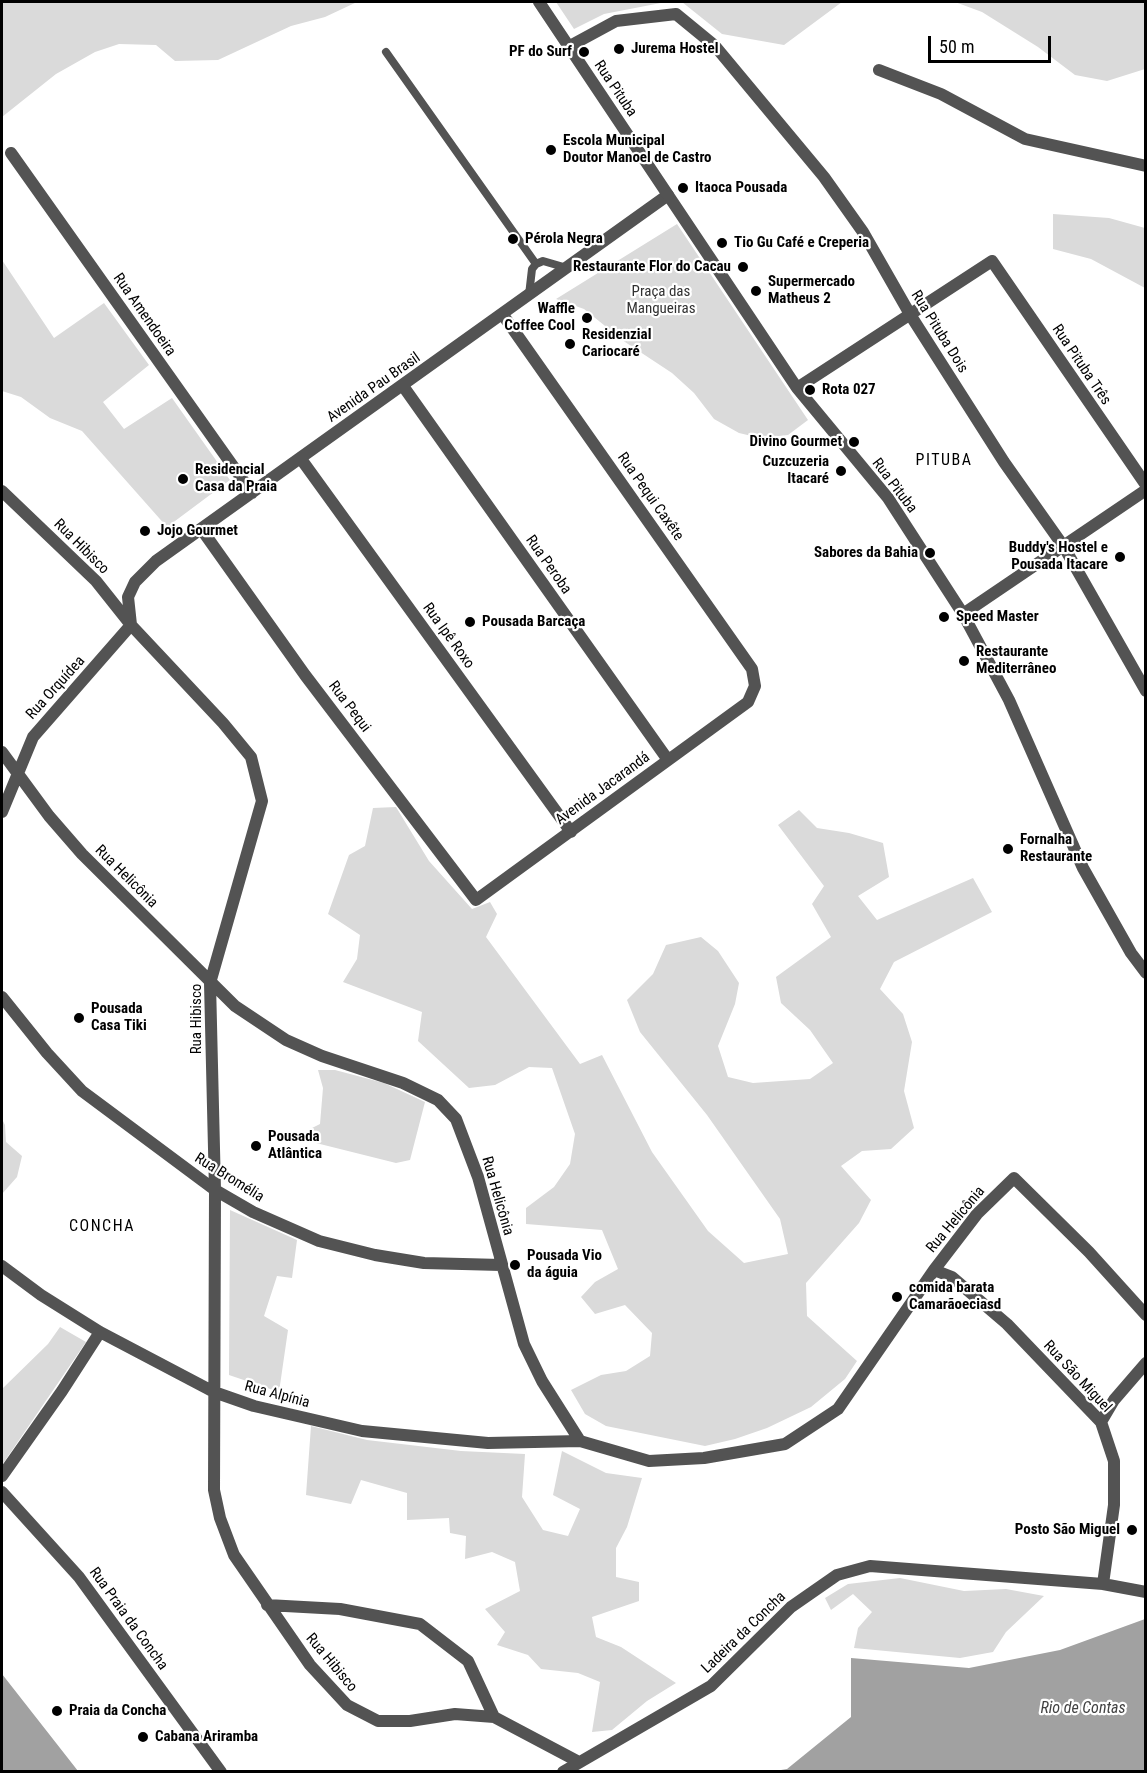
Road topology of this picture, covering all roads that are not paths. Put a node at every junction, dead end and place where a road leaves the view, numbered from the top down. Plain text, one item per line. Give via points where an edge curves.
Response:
1 (539, 2) edge
2 (568, 47) junction
3 (386, 52) dead end
4 (879, 69) dead end
5 (11, 153) dead end
6 (1146, 166) edge
7 (668, 195) junction
8 (536, 264) junction
9 (568, 268) junction
10 (529, 295) junction
11 (503, 315) junction
12 (910, 316) junction
13 (403, 386) junction
14 (797, 388) junction
15 (301, 459) junction
16 (1146, 485) edge
17 (1146, 490) edge
18 (2, 491) edge
19 (252, 493) junction
20 (202, 530) junction
21 (1064, 547) junction
22 (963, 614) junction
23 (131, 626) junction
24 (1146, 691) edge
25 (748, 702) joint
26 (2, 752) edge
27 (668, 760) junction
28 (17, 772) junction
29 (2, 812) edge
30 (571, 832) junction
31 (476, 900) joint
32 (1146, 973) edge
33 (210, 983) junction
34 (2, 997) edge
35 (215, 1190) junction
36 (501, 1265) junction
37 (2, 1266) edge
38 (934, 1270) junction
39 (1146, 1315) edge
40 (100, 1332) junction
41 (1146, 1363) edge
42 (214, 1392) junction
43 (1101, 1422) junction
44 (580, 1441) junction
45 (2, 1476) edge
46 (2, 1492) edge
47 (1103, 1584) junction
48 (1146, 1592) edge
49 (267, 1605) junction
50 (494, 1717) junction
51 (579, 1762) junction
52 (221, 1772) edge
53 (563, 1772) edge

1 - 2 street, Rua Pituba
2 - 7 street, Rua Pituba
2 - 12 street, Rua Pituba Dois via 616,21 676,14 715,46 824,177 863,232
3 - 8 lane
4 - 6 street via 941,94 1025,139
5 - 19 street, Rua Amendoeira
7 - 9 street, Avenida Pau Brasil
7 - 14 street, Rua Pituba
8 - 9 lane via 543,261
8 - 10 lane
9 - 10 street, Avenida Pau Brasil
10 - 11 street, Avenida Pau Brasil
11 - 13 street, Avenida Pau Brasil
11 - 25 street, Rua Pequi Caxête via 752,669 755,686
12 - 14 street
12 - 16 street, Rua Pituba Três via 993,261
12 - 21 street, Rua Pituba Dois
13 - 15 street, Avenida Pau Brasil
13 - 27 street, Rua Peroba
14 - 22 street, Rua Pituba via 888,498
15 - 19 street, Avenida Pau Brasil
15 - 30 street, Rua Ipê Roxo
17 - 21 street
18 - 23 street, Rua Hibisco via 96,581
19 - 20 street, Avenida Pau Brasil
20 - 23 street, Avenida Pau Brasil via 156,561 135,582 128,597
20 - 31 street, Rua Pequi via 305,675
21 - 22 street
21 - 24 street, Rua Pituba Dois
22 - 32 street, Rua Pituba via 1009,700 1083,868
23 - 28 street, Rua Orquídea via 33,737
23 - 33 street, Rua Hibisco via 251,757 262,801
25 - 27 street, Avenida Jacarandá
26 - 28 street, Rua Helicônia
27 - 30 street, Avenida Jacarandá
28 - 29 street, Rua Orquídea
28 - 33 street, Rua Helicônia via 82,854
30 - 31 street, Avenida Jacarandá
33 - 35 street, Rua Hibisco
33 - 36 street, Rua Helicônia via 235,1006 286,1040 438,1100 456,1119 478,1177
34 - 35 street, Rua Bromélia via 82,1091
35 - 36 street, Rua Bromélia via 253,1212 319,1241 424,1263
35 - 42 street, Rua Hibisco
36 - 44 street, Rua Helicônia via 524,1344
37 - 40 street, Rua Alpínia
38 - 39 street, Rua Helicônia via 977,1214 1014,1178
38 - 43 street, Rua São Miguel via 952,1277 1007,1324
38 - 44 street, Rua Helicônia via 838,1409 785,1444 704,1458 649,1461
40 - 42 street, Rua Alpínia
40 - 45 street
41 - 43 street via 1114,1400
42 - 44 street, Rua Alpínia via 254,1406 382,1434 488,1443
42 - 49 street, Rua Hibisco via 214,1490 220,1518 234,1555
43 - 47 street, Rua São Miguel via 1114,1461 1114,1506
46 - 52 street, Rua Praia da Concha via 79,1577
47 - 48 street, Ladeira da Concha
47 - 51 street, Ladeira da Concha via 870,1566 837,1575 791,1607 711,1686
49 - 50 street via 340,1609 420,1624 468,1661
49 - 50 street, Rua Hibisco via 310,1665 347,1705 378,1721 455,1714
50 - 51 street, Rua Hibisco
51 - 53 street, Ladeira da Concha

